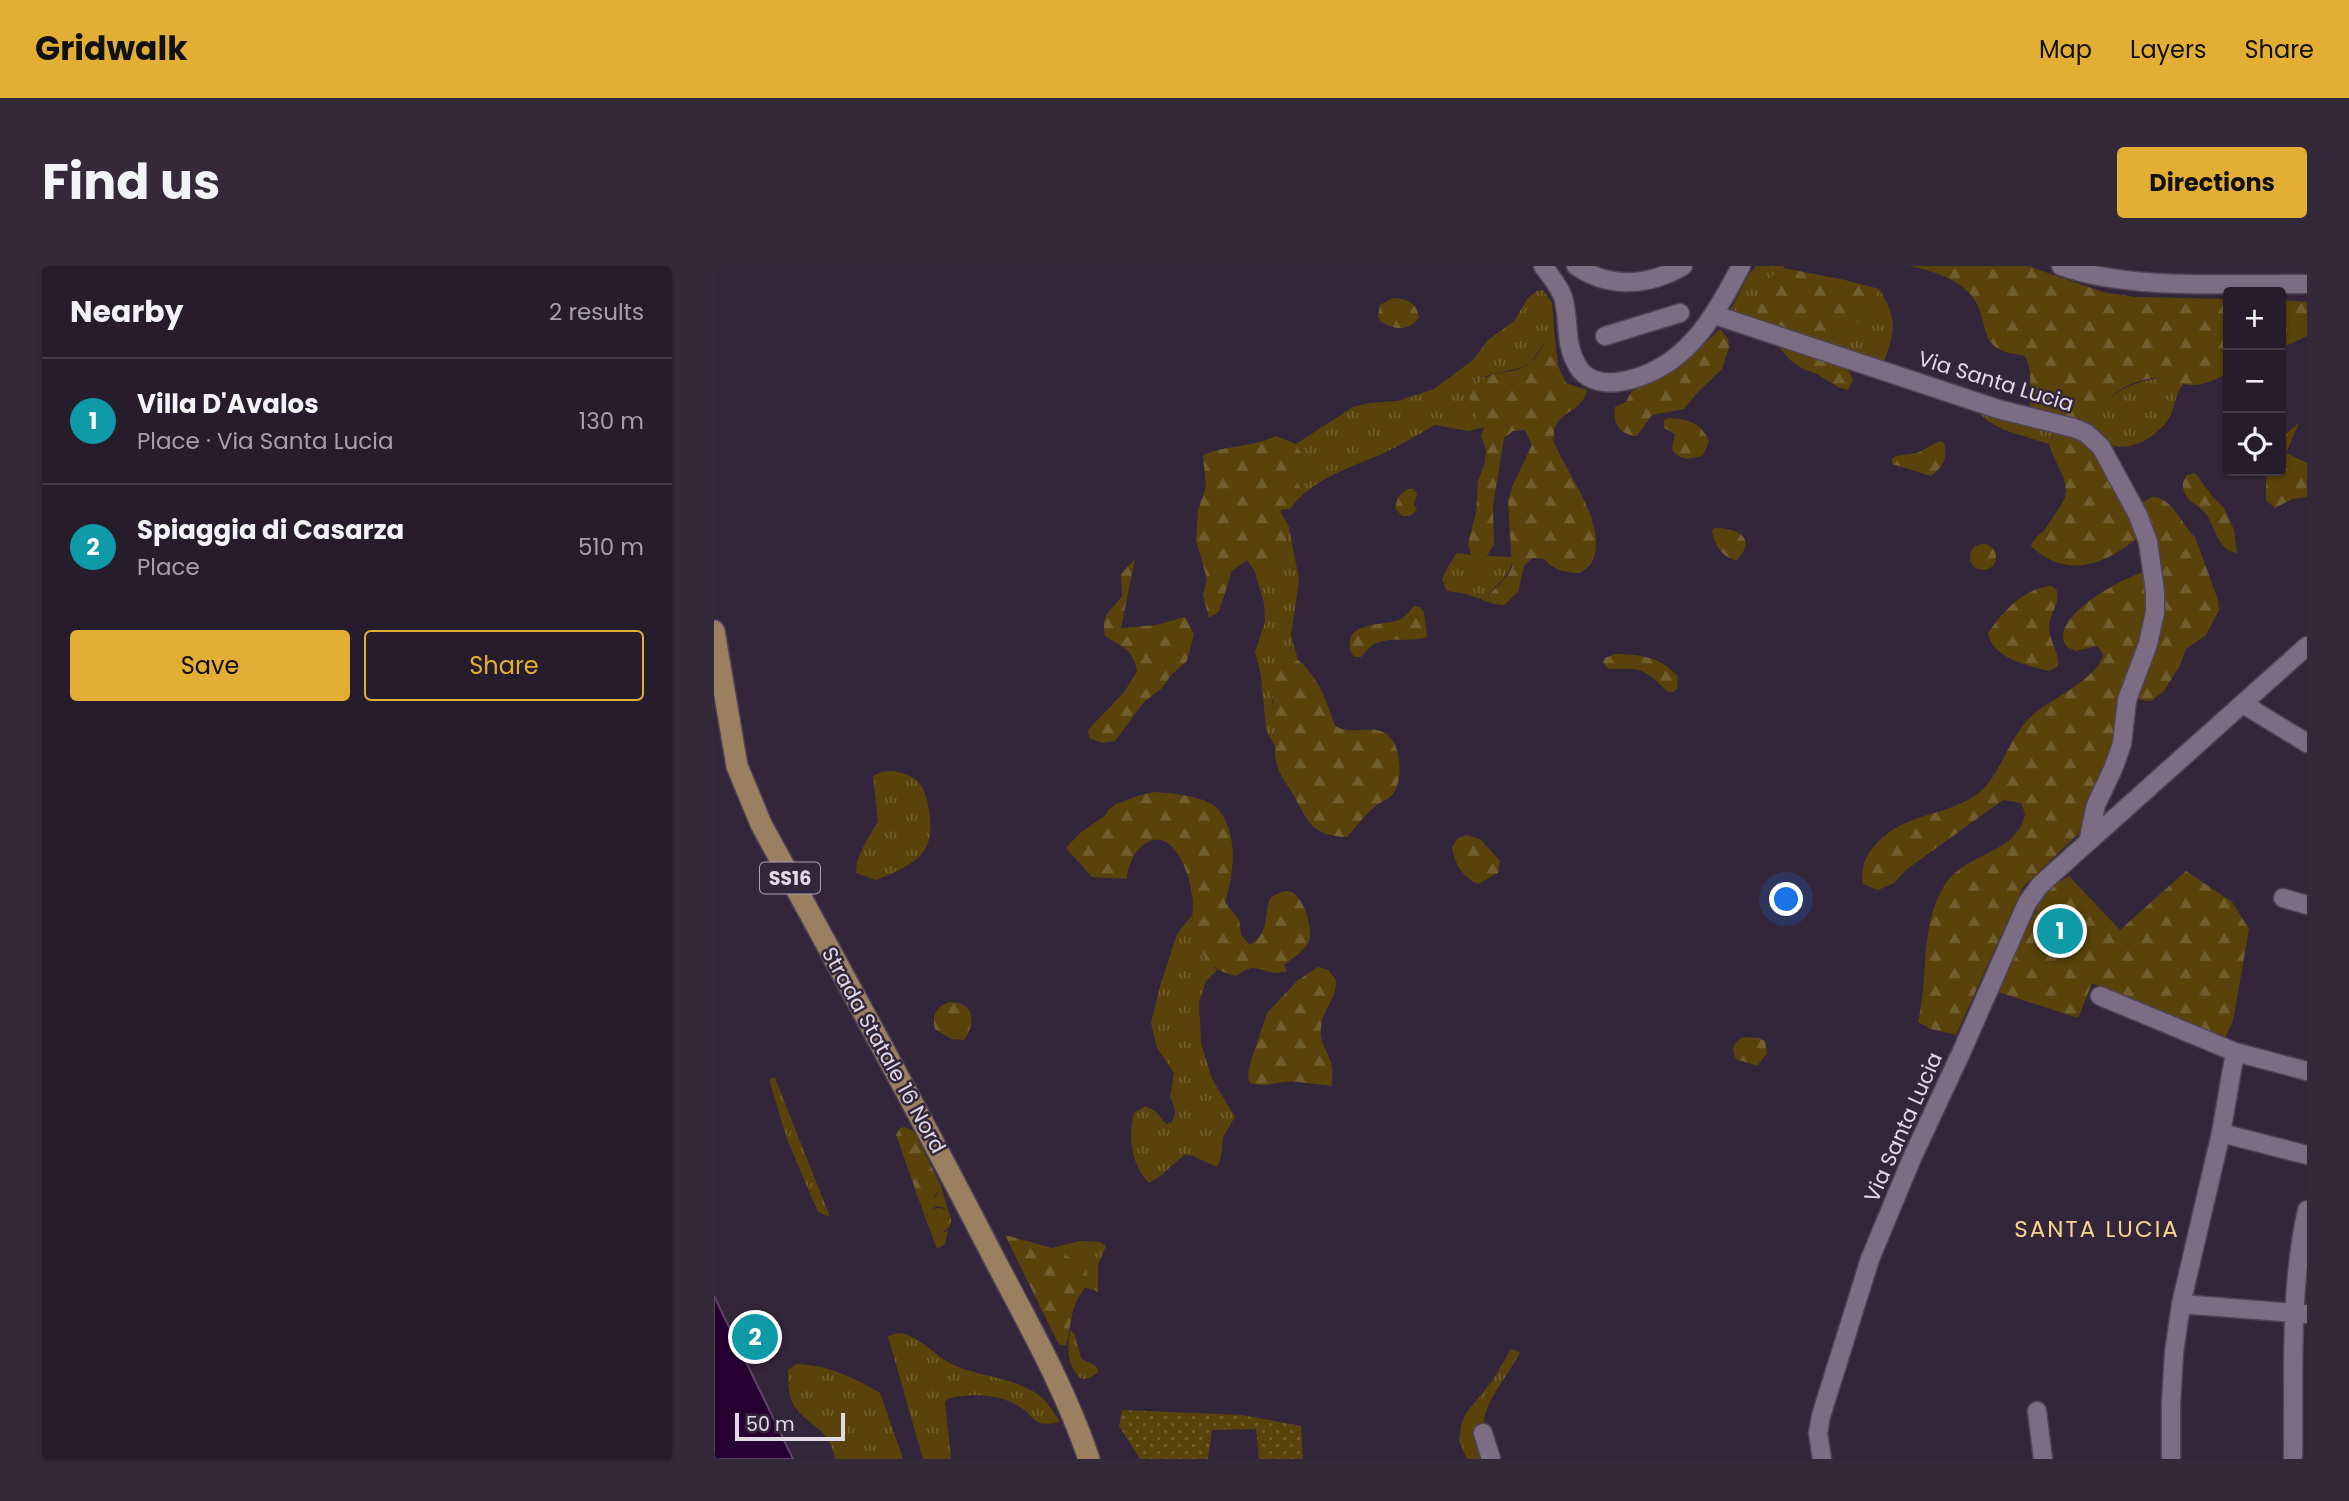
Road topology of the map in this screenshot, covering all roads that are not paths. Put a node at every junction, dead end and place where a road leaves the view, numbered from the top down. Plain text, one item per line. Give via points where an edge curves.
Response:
1 (1543, 266) edge
2 (1576, 266) edge
3 (1683, 266) edge
4 (1741, 266) edge
5 (2061, 266) edge
6 (2307, 284) edge
7 (1680, 313) dead end
8 (1715, 315) junction
9 (1605, 336) dead end
10 (714, 631) edge
11 (2307, 646) edge
12 (2243, 704) junction
13 (2307, 743) edge
14 (2088, 842) junction
15 (2283, 898) dead end
16 (2307, 905) edge
17 (2100, 996) dead end
18 (2235, 1052) junction
19 (2307, 1072) edge
20 (2221, 1133) junction
21 (2307, 1155) edge
22 (2307, 1210) edge
23 (2181, 1304) junction
24 (2301, 1314) edge
25 (2037, 1411) dead end
26 (1483, 1433) dead end
27 (1089, 1459) edge
28 (1491, 1459) edge
29 (1822, 1459) edge
30 (2043, 1459) edge
31 (2171, 1459) edge
32 (2293, 1459) edge

1 - 8 street via 1562,296 1575,363 1584,375 1602,382 1633,378 1668,363
2 - 3 street via 1602,279 1637,283
4 - 8 street
5 - 6 street via 2148,282
7 - 9 street
8 - 14 street, Via Santa Lucia via 1998,409 2074,428 2101,447 2144,527 2155,612 2127,700 2122,744 2096,805
10 - 27 main road, Strada Statale 16 Nord / SS16 via 737,766 761,824 957,1184 1062,1392
11 - 12 street, Via Santa Lucia
12 - 13 street
12 - 14 street, Via Santa Lucia
14 - 29 street, Via Santa Lucia via 2039,885 2027,903 1912,1158 1870,1259 1832,1380 1818,1433
15 - 16 street
17 - 18 street
18 - 19 street
18 - 20 street
20 - 21 street
20 - 23 street
22 - 24 street via 2301,1238
23 - 24 street
23 - 31 street via 2174,1353
24 - 32 street
25 - 30 street
26 - 28 street

